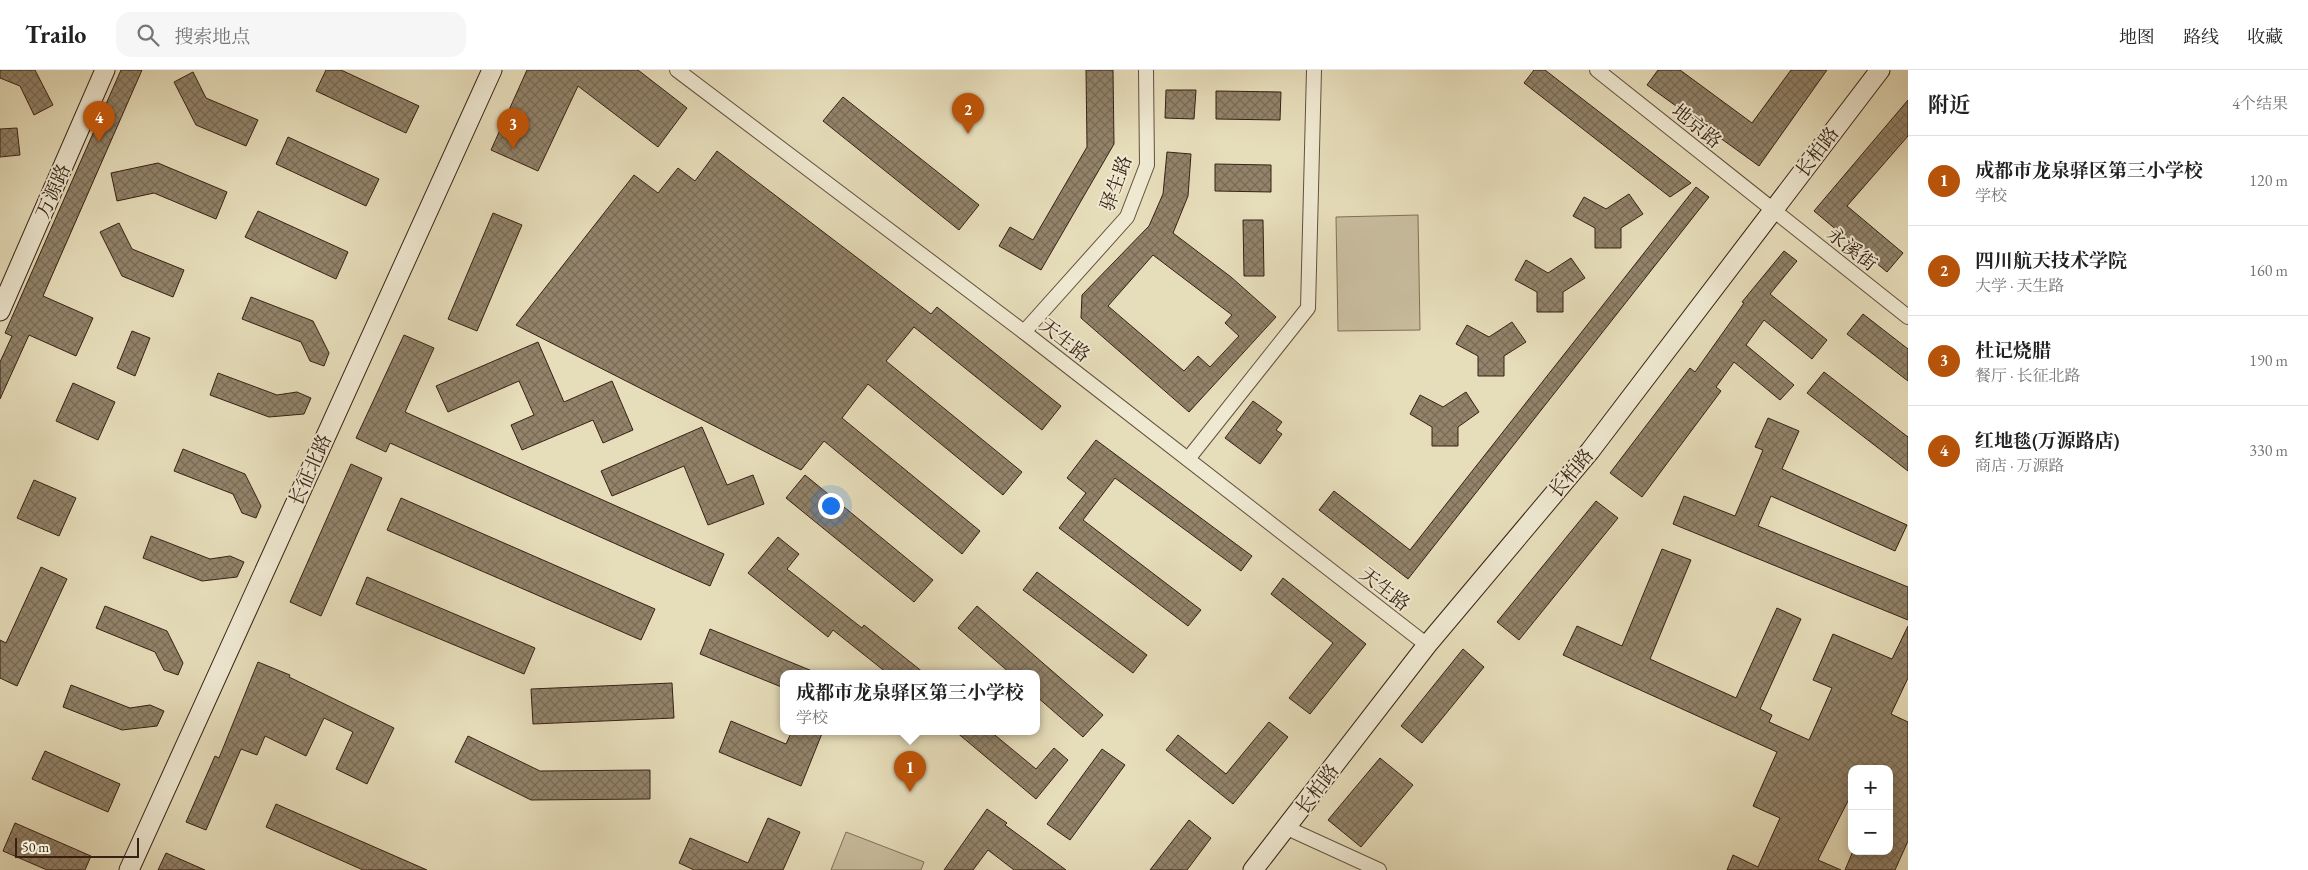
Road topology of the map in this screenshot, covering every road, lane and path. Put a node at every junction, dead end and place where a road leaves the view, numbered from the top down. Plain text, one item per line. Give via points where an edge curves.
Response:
1 (105, 70) edge
2 (492, 70) edge
3 (677, 70) edge
4 (1146, 70) edge
5 (1314, 70) edge
6 (1597, 70) edge
7 (1880, 70) edge
8 (1772, 211) junction
9 (0, 311) edge
10 (1908, 317) edge
11 (1024, 332) junction
12 (1188, 459) junction
13 (1427, 646) junction
14 (1286, 828) junction
15 (129, 870) edge
16 (1253, 870) edge
17 (1379, 870) edge

1 - 9 street, 万源路
2 - 15 street, 长征北路
3 - 11 street, 天生路
4 - 11 street, 驿生路 via 1147,165 1127,217
5 - 12 street via 1308,308
6 - 8 street, 地京路
7 - 8 street, 长柏路
8 - 10 street, 永溪街
8 - 13 street, 长柏路 via 1590,451
11 - 12 street, 天生路
12 - 13 street, 天生路
13 - 14 street, 长柏路
14 - 16 street, 长柏路
14 - 17 street

